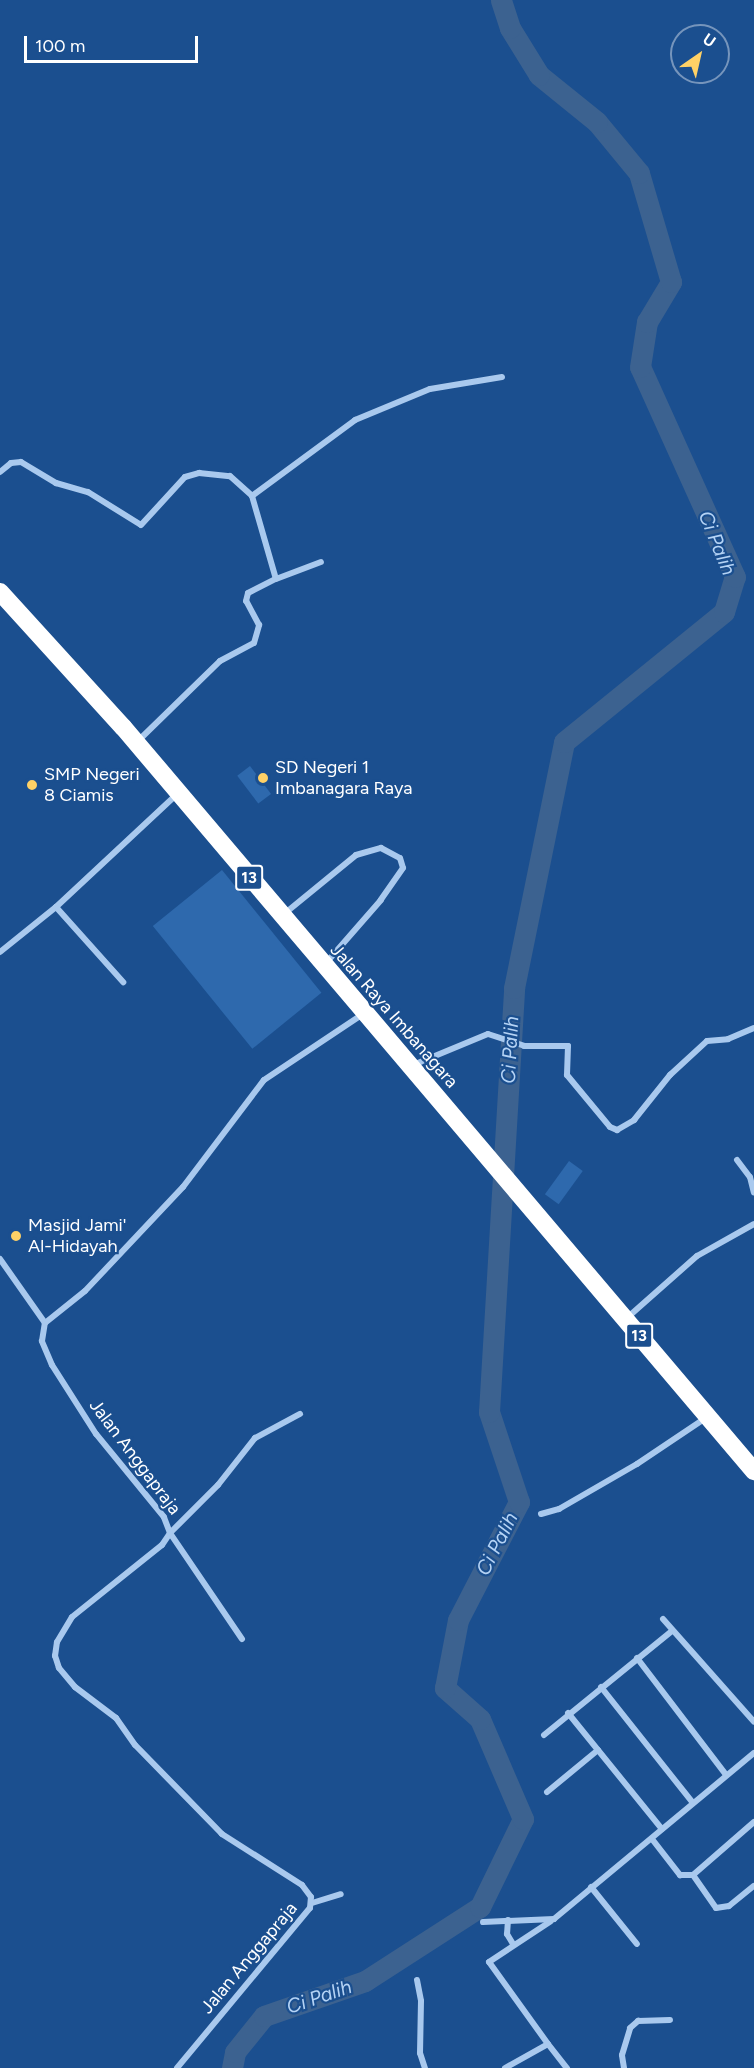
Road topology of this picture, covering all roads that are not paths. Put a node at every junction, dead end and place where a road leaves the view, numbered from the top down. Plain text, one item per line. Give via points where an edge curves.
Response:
1 (502, 377) dead end
2 (0, 472) edge
3 (252, 496) junction
4 (321, 562) dead end
5 (276, 579) junction
6 (0, 592) edge
7 (136, 743) junction
8 (178, 794) junction
9 (56, 907) junction
10 (281, 916) junction
11 (0, 952) edge
12 (323, 966) junction
13 (123, 982) dead end
14 (363, 1014) junction
15 (754, 1028) edge
16 (410, 1067) junction
17 (737, 1160) dead end
18 (754, 1192) edge
19 (754, 1224) edge
20 (0, 1259) edge
21 (625, 1319) junction
22 (45, 1323) junction
23 (300, 1414) dead end
24 (708, 1417) junction
25 (754, 1471) edge
26 (541, 1514) dead end
27 (170, 1533) junction
28 (663, 1618) dead end
29 (672, 1631) junction
30 (242, 1639) dead end
31 (637, 1658) junction
32 (602, 1687) junction
33 (568, 1713) junction
34 (754, 1722) edge
35 (544, 1735) dead end
36 (598, 1750) junction
37 (754, 1754) edge
38 (726, 1775) junction
39 (547, 1792) dead end
40 (692, 1802) junction
41 (754, 1822) edge
42 (662, 1829) junction
43 (652, 1839) junction
44 (693, 1875) junction
45 (754, 1886) edge
46 (591, 1887) junction
47 (341, 1894) dead end
48 (312, 1903) junction
49 (554, 1919) junction
50 (507, 1920) junction
51 (483, 1922) dead end
52 (513, 1944) junction
53 (637, 1944) dead end
54 (417, 1980) dead end
55 (670, 2020) dead end
56 (548, 2044) junction
57 (177, 2068) edge
58 (425, 2068) edge
59 (505, 2068) edge
60 (567, 2068) edge
61 (624, 2068) edge

1 - 3 street via 430,389 355,420
2 - 3 street via 10,463 21,462 56,483 88,492 136,525 146,522 185,477 199,473 230,476
3 - 5 street
4 - 5 street
5 - 7 street via 248,593 246,601 259,625 254,643 220,661
6 - 7 highway, Jalan Raya Imbanagara / 13
7 - 8 highway, Jalan Raya Imbanagara / 13
8 - 9 street
8 - 10 highway, Jalan Raya Imbanagara / 13
9 - 11 street
9 - 13 street
10 - 12 highway, Jalan Raya Imbanagara / 13
10 - 12 street via 356,855 381,848 400,858 403,868 381,900
12 - 14 highway, Jalan Raya Imbanagara / 13
14 - 16 highway, Jalan Raya Imbanagara / 13
14 - 22 street via 264,1080 183,1187 85,1291
15 - 16 street via 728,1039 707,1041 670,1075 634,1120 617,1130 610,1127 567,1075 568,1046 517,1045 502,1037 483,1035
16 - 21 highway, Jalan Raya Imbanagara / 13
17 - 18 street via 750,1177
19 - 21 street via 697,1256
20 - 22 street
21 - 24 highway, Jalan Raya Imbanagara / 13
22 - 27 street, Jalan Anggapraja via 42,1341 52,1365 96,1434 165,1517
23 - 27 street via 255,1438 218,1485
24 - 25 highway, Jalan Raya Imbanagara / 13
24 - 26 street via 638,1464 559,1509
27 - 30 street
27 - 48 street, Jalan Anggapraja via 162,1545 72,1617 57,1642 57,1662 75,1687 116,1718 135,1745 222,1834 302,1885
28 - 29 street
29 - 31 street
29 - 34 street
31 - 32 street
31 - 38 street
32 - 33 street
32 - 40 street
33 - 35 street
33 - 36 street
36 - 39 street
36 - 42 street
37 - 38 street
38 - 40 street
40 - 42 street
41 - 44 street
42 - 43 street
43 - 44 street via 680,1875
43 - 46 street
44 - 45 street via 704,1894 722,1910
46 - 49 street
46 - 53 street
47 - 48 street
48 - 57 street, Jalan Anggapraja
49 - 50 street
49 - 52 street
50 - 51 street
50 - 52 street via 507,1934
52 - 56 street via 490,1959 490,1966
54 - 58 street via 421,2001 420,2053
55 - 61 street via 638,2021 630,2028 622,2055
56 - 59 street
56 - 60 street

